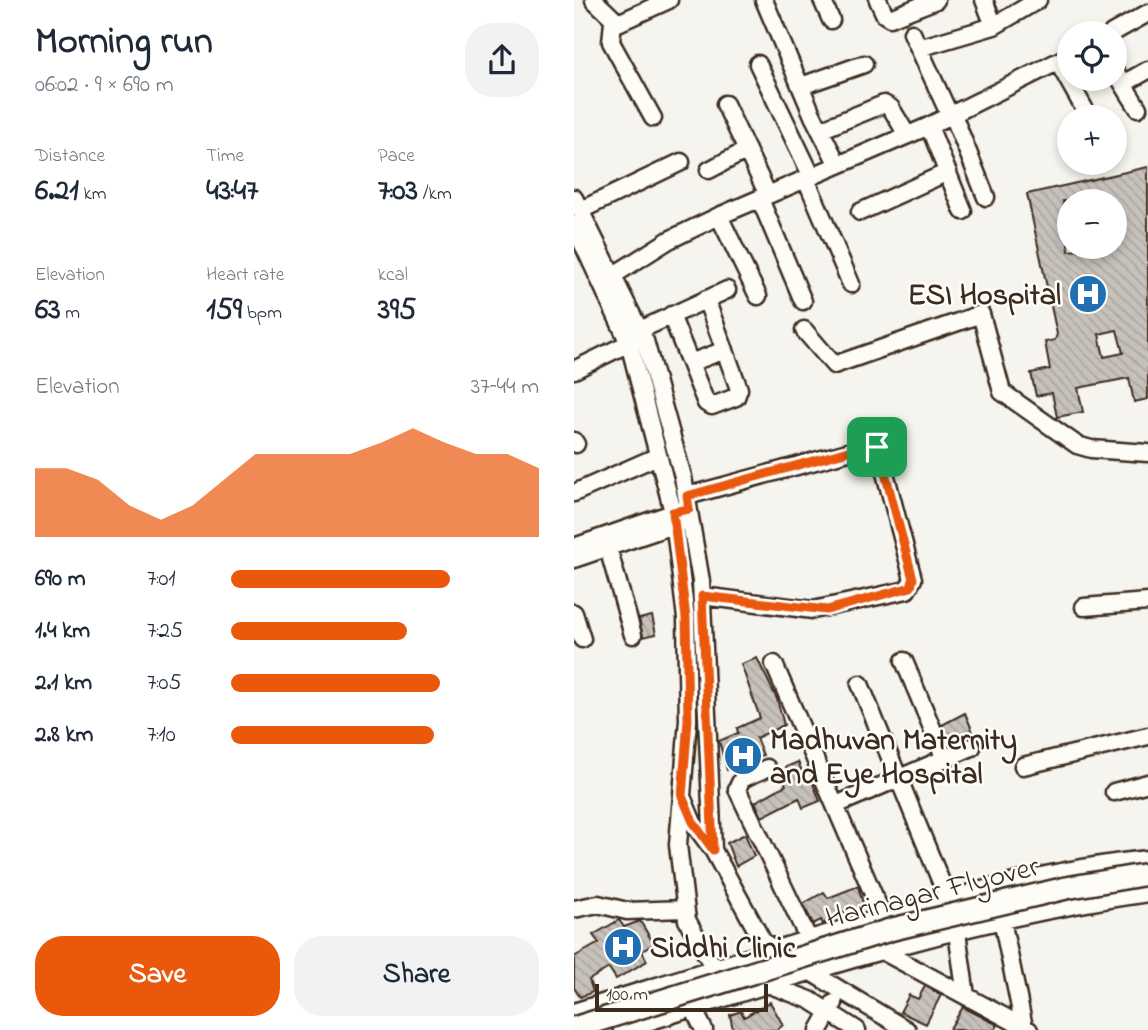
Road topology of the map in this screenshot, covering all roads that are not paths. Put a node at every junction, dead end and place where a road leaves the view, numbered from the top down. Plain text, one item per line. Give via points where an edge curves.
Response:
1 (594, 0) edge
2 (669, 0) edge
3 (764, 0) edge
4 (822, 0) edge
5 (878, 0) edge
6 (936, 0) edge
7 (984, 0) edge
8 (1038, 0) edge
9 (1148, 13) edge
10 (831, 20) dead end
11 (613, 22) junction
12 (1127, 25) edge
13 (995, 26) junction
14 (912, 33) dead end
15 (919, 48) junction
16 (1057, 62) edge
17 (758, 64) dead end
18 (864, 64) dead end
19 (1148, 70) edge
20 (1127, 76) edge
21 (801, 86) junction
22 (1127, 91) edge
23 (725, 104) dead end
24 (1138, 108) dead end
25 (952, 115) junction
26 (653, 118) dead end
27 (929, 126) junction
28 (820, 130) junction
29 (907, 135) junction
30 (747, 150) junction
31 (681, 162) dead end
32 (838, 165) junction
33 (709, 170) dead end
34 (948, 172) junction
35 (810, 179) junction
36 (764, 197) junction
37 (986, 197) dead end
38 (576, 211) edge
39 (963, 211) dead end
40 (860, 212) dead end
41 (719, 216) junction
42 (608, 279) junction
43 (851, 284) dead end
44 (727, 289) dead end
45 (758, 296) dead end
46 (706, 299) junction
47 (803, 300) dead end
48 (671, 316) junction
49 (804, 330) dead end
50 (634, 337) junction
51 (725, 351) junction
52 (690, 363) junction
53 (574, 370) edge
54 (1148, 453) edge
55 (658, 456) junction
56 (574, 493) edge
57 (683, 512) junction
58 (574, 547) edge
59 (608, 548) junction
60 (574, 559) edge
61 (702, 596) junction
62 (1148, 602) edge
63 (1084, 607) dead end
64 (574, 613) edge
65 (632, 635) dead end
66 (582, 639) dead end
67 (904, 661) dead end
68 (774, 664) dead end
69 (860, 684) dead end
70 (688, 716) junction
71 (705, 716) junction
72 (1148, 736) edge
73 (972, 747) dead end
74 (944, 759) junction
75 (1023, 766) dead end
76 (767, 768) dead end
77 (900, 778) junction
78 (1148, 783) edge
79 (1114, 792) dead end
80 (682, 796) junction
81 (836, 806) junction
82 (713, 850) junction
83 (1148, 859) edge
84 (1148, 874) edge
85 (1148, 893) edge
86 (948, 899) junction
87 (574, 909) edge
88 (685, 909) junction
89 (883, 917) junction
90 (1002, 920) junction
91 (957, 932) junction
92 (808, 938) junction
93 (774, 949) junction
94 (884, 951) junction
95 (720, 967) junction
96 (810, 972) junction
97 (768, 985) junction
98 (842, 992) junction
99 (966, 996) junction
100 (694, 1008) junction
101 (574, 1012) edge
102 (829, 1012) junction
103 (574, 1028) edge
104 (1026, 1029) edge
105 (623, 1030) edge
106 (704, 1030) edge
107 (819, 1030) edge
108 (858, 1030) edge
109 (907, 1030) edge

1 - 11 street
2 - 11 street
3 - 21 street
4 - 10 street
5 - 6 street via 890,18
7 - 13 street
8 - 13 street
9 - 12 street
11 - 26 street via 611,42
13 - 15 street
14 - 15 street
15 - 25 street
16 - 25 street
17 - 35 street
18 - 21 street
19 - 20 street
21 - 28 street
22 - 24 street
23 - 30 street
25 - 27 street
25 - 37 street
27 - 29 street
27 - 34 street
28 - 29 street via 884,104
28 - 32 street
29 - 32 street
30 - 33 street
30 - 36 street
31 - 38 street
32 - 35 street
34 - 39 street
34 - 40 street
35 - 36 street
35 - 43 street
36 - 41 street
36 - 47 street
38 - 42 street
41 - 42 street via 669,240
41 - 45 street
42 - 50 street
44 - 46 street
46 - 48 street
46 - 51 street
48 - 50 street
48 - 52 street
49 - 54 street via 834,365 981,314 1002,392 1077,445
50 - 53 street
50 - 55 street
50 - 57 street via 682,468
51 - 52 street
51 - 52 street via 739,394 716,405 706,403
55 - 56 street
55 - 57 street
57 - 58 street
57 - 59 street
57 - 61 street
57 - 61 street via 874,445 913,579 907,590 827,610
57 - 70 street
59 - 60 street
59 - 65 street
61 - 71 street
62 - 63 street
64 - 66 street
67 - 74 street
68 - 81 street
69 - 77 street
70 - 71 street
70 - 80 street
71 - 82 street
72 - 75 street
73 - 74 street
74 - 77 street
76 - 92 street via 742,779 737,789
77 - 81 street
77 - 86 street
78 - 79 street
80 - 82 street
80 - 88 street via 678,845
81 - 89 street
82 - 93 street via 763,942
83 - 86 street via 1028,877
84 - 103 main road, Harinagar Flyover, bridge via 1066,888 892,929
85 - 90 street
86 - 89 street
87 - 88 street via 598,904 623,911
88 - 95 street via 700,950
89 - 92 street
90 - 91 street
90 - 104 street
91 - 94 street
91 - 99 street
92 - 93 street
93 - 95 street
93 - 96 street
94 - 96 street
94 - 99 street
95 - 97 street
95 - 101 street
96 - 97 street
96 - 98 street
97 - 100 street
97 - 102 street
98 - 102 street
98 - 109 street
99 - 104 street
100 - 105 street
100 - 106 street
102 - 107 street
102 - 108 street

